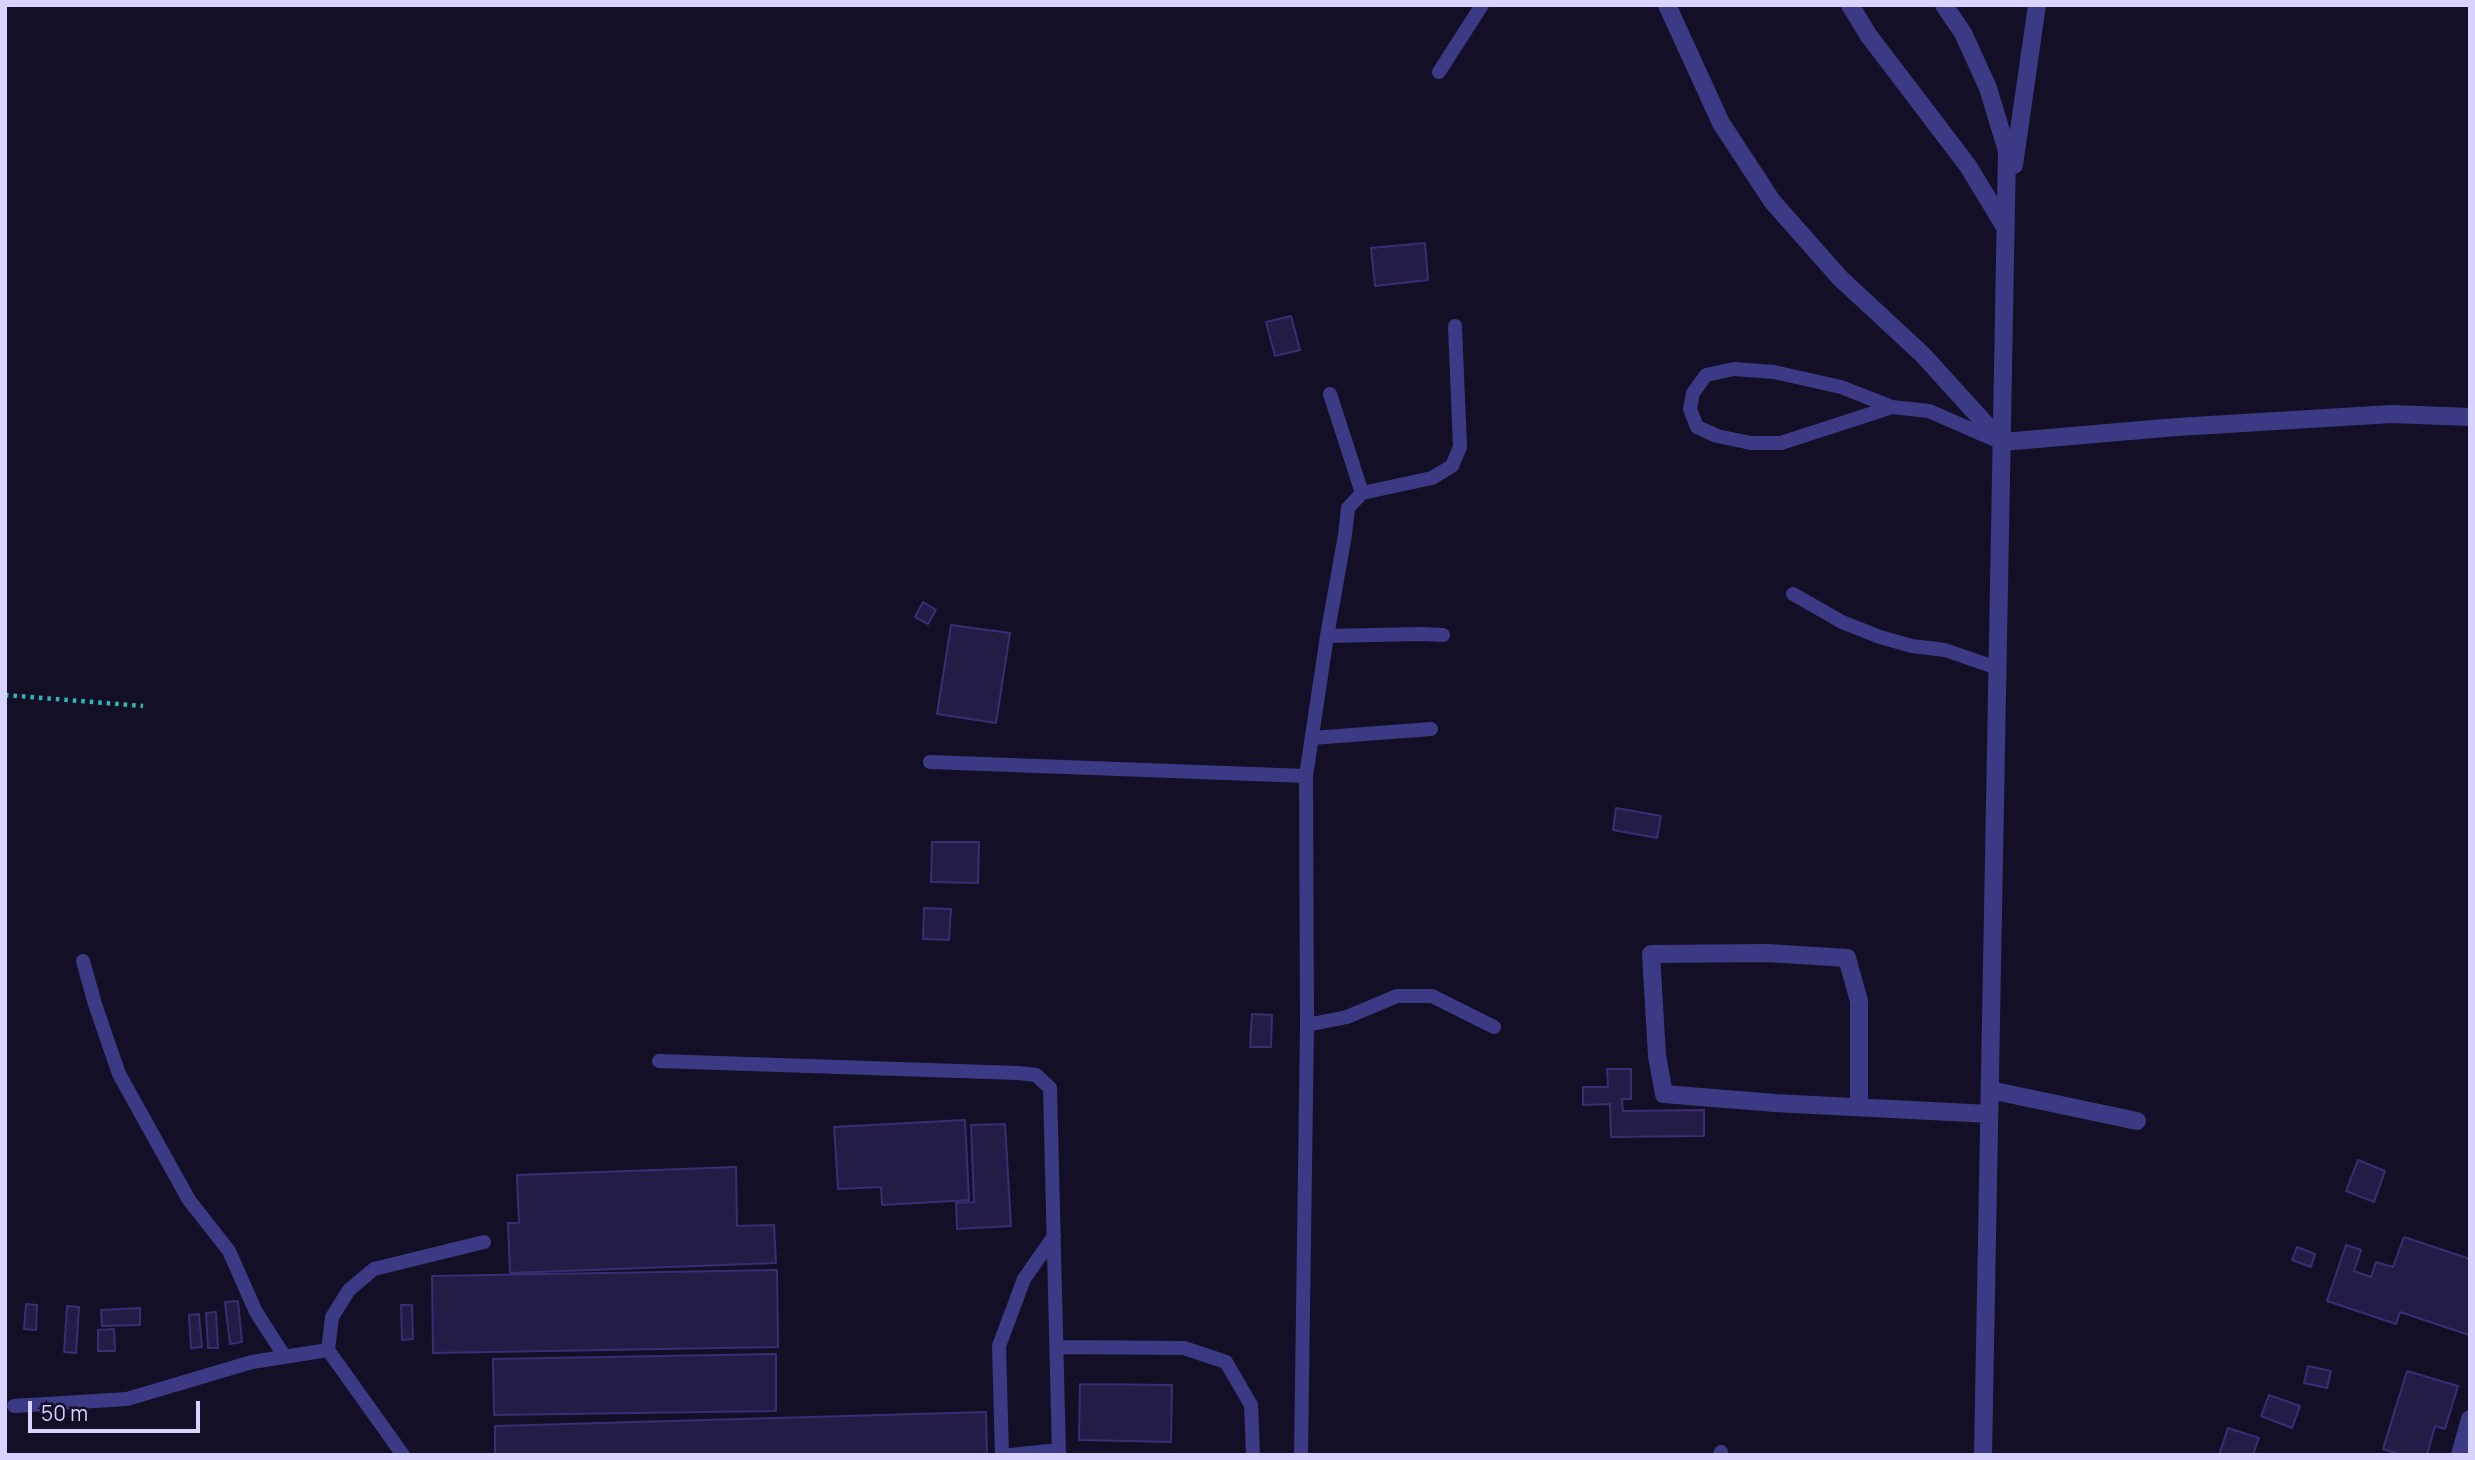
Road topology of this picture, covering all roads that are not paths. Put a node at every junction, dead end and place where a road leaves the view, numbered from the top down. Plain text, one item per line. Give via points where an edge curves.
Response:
1 (1482, 5) edge
2 (1667, 5) edge
3 (1850, 5) edge
4 (1944, 5) edge
5 (2037, 5) edge
6 (1439, 72) dead end
7 (2006, 228) junction
8 (1455, 326) dead end
9 (1329, 394) dead end
10 (1892, 407) junction
11 (2470, 417) edge
12 (2002, 442) junction
13 (1362, 493) junction
14 (1793, 594) dead end
15 (1443, 635) dead end
16 (1327, 636) junction
17 (1997, 668) junction
18 (1431, 729) dead end
19 (1312, 738) junction
20 (930, 762) dead end
21 (1306, 776) junction
22 (83, 961) dead end
23 (1307, 1026) junction
24 (1494, 1027) dead end
25 (659, 1061) dead end
26 (1990, 1090) junction
27 (1859, 1106) junction
28 (1989, 1114) junction
29 (2137, 1121) dead end
30 (1054, 1236) junction
31 (484, 1242) dead end
32 (1056, 1347) junction
33 (328, 1350) junction
34 (285, 1357) junction
35 (14, 1406) dead end
36 (2470, 1419) edge
37 (1059, 1452) edge
38 (402, 1455) edge
39 (1002, 1455) edge
40 (1011, 1455) edge
41 (1254, 1455) edge
42 (1301, 1455) edge
43 (1983, 1455) edge
44 (2460, 1455) edge

1 - 6 lane
2 - 12 street via 1721,123 1772,201 1840,278 1923,355
3 - 7 street via 1968,166
4 - 7 street via 1963,33 1988,88 2007,151
5 - 7 street
7 - 12 street
8 - 13 lane via 1460,447 1452,466 1432,478
9 - 13 lane
10 - 10 lane via 1781,443 1717,436 1697,427 1690,410 1693,393 1706,375 1734,369 1774,372 1841,387
10 - 12 lane via 1929,411
11 - 12 street via 2392,414
12 - 17 street
13 - 16 lane via 1348,508
14 - 17 lane via 1880,638 1945,650
15 - 16 lane
16 - 19 lane
17 - 26 street
18 - 19 lane
19 - 21 lane
20 - 21 lane
21 - 23 lane
22 - 34 lane via 119,1074 189,1200 229,1251 256,1312
23 - 24 lane via 1347,1017 1397,996 1432,996
23 - 42 lane
25 - 30 lane via 1036,1075 1050,1088
26 - 28 street
26 - 29 street
27 - 27 street via 1664,1094 1651,954 1847,958 1859,1001
27 - 28 street
28 - 43 street
30 - 32 lane
30 - 39 lane via 1024,1279 999,1346
31 - 33 lane via 374,1269 349,1290 332,1317
32 - 37 lane
32 - 41 lane via 1184,1348 1226,1362 1251,1405
33 - 34 lane
33 - 38 lane
34 - 35 lane via 252,1362 127,1399
36 - 44 street
37 - 40 lane

